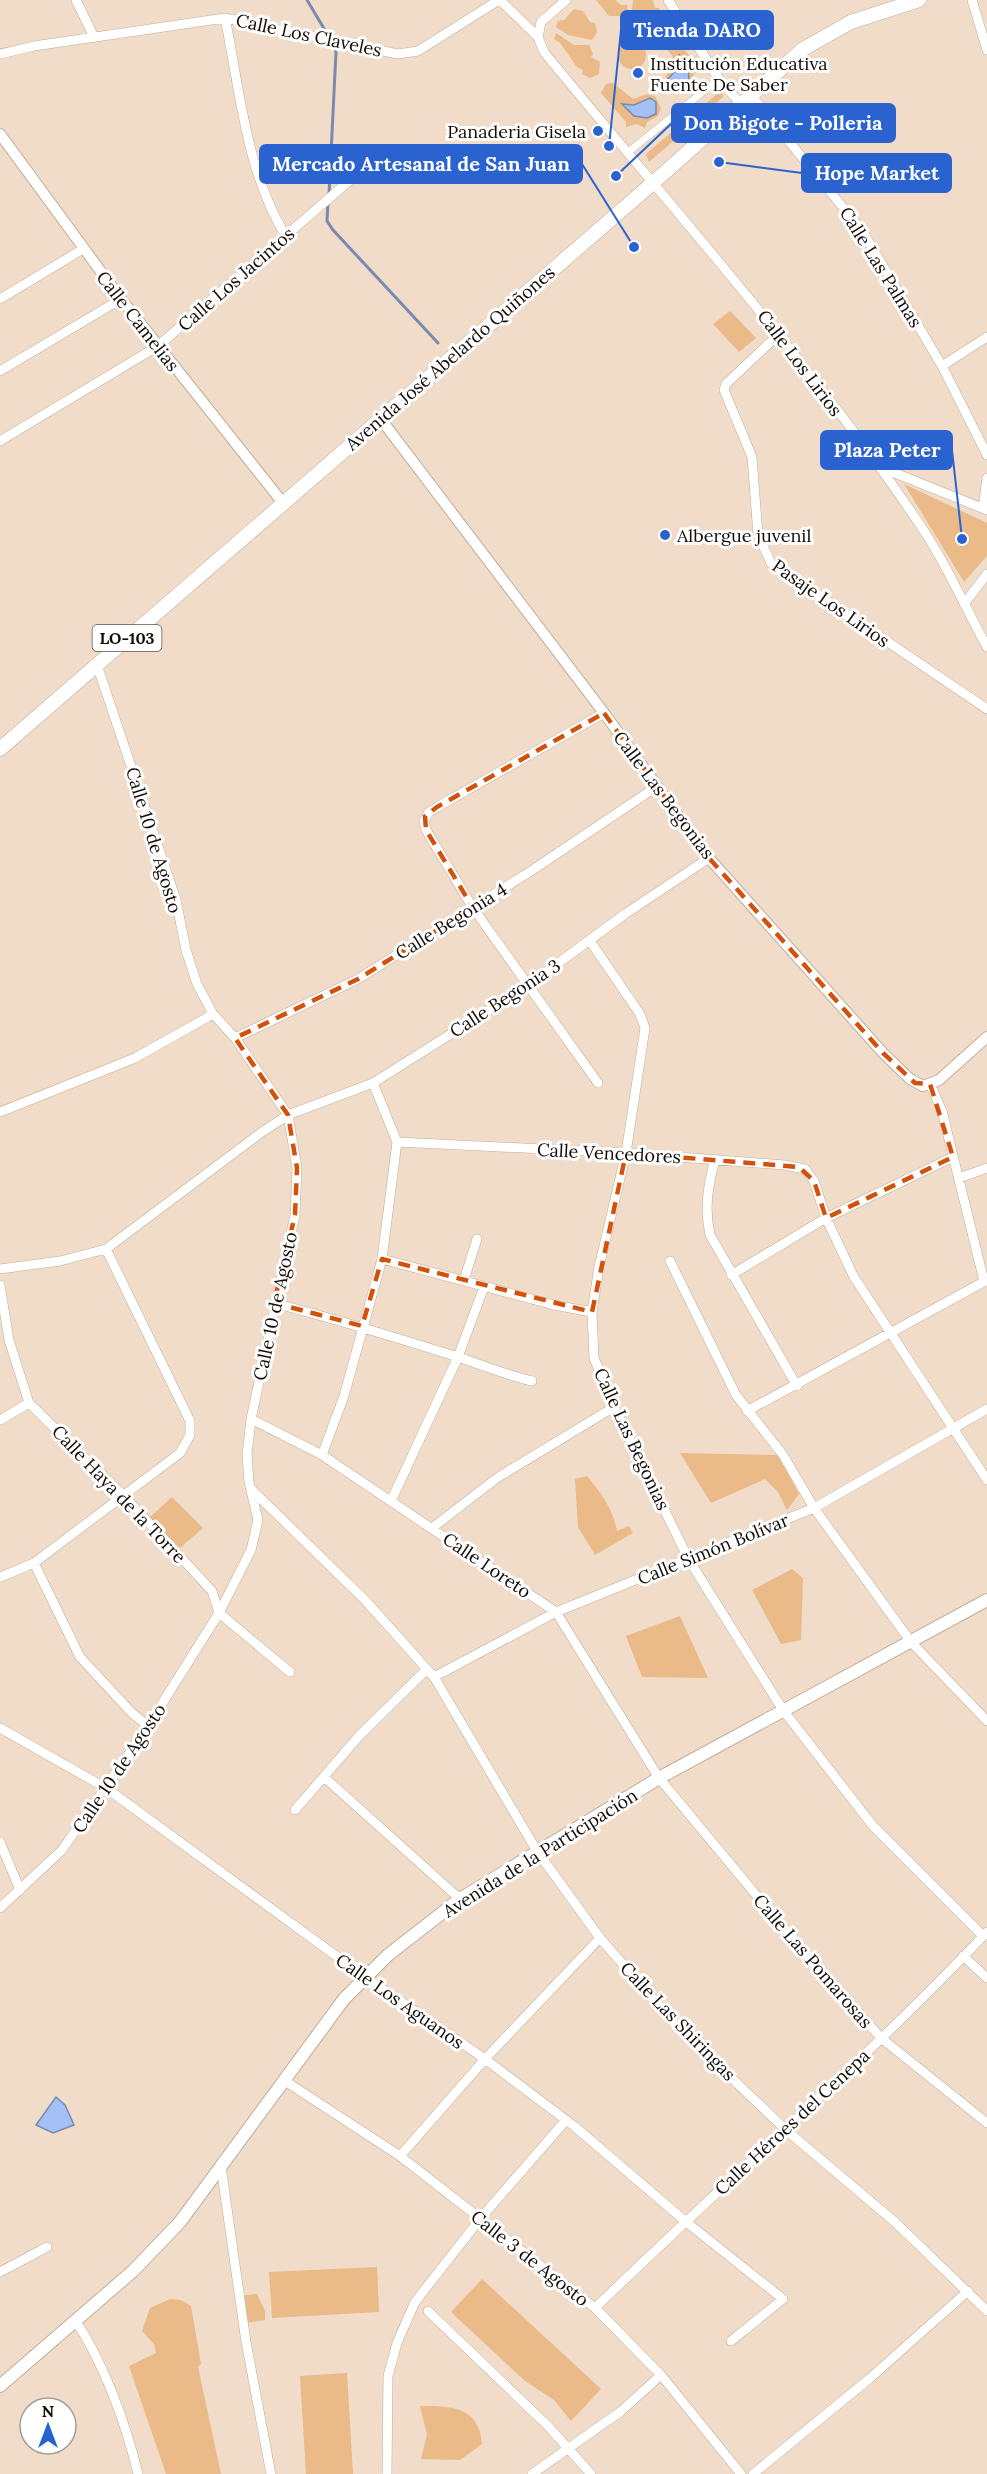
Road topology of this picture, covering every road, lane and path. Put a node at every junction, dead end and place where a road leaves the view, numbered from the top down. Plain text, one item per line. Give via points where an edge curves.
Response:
1 (76, 0) edge
2 (499, 0) edge
3 (566, 0) edge
4 (668, 0) edge
5 (919, 0) edge
6 (972, 0) edge
7 (225, 18) junction
8 (94, 37) junction
9 (538, 37) junction
10 (987, 50) edge
11 (0, 54) edge
12 (719, 79) junction
13 (746, 99) junction
14 (0, 134) edge
15 (627, 153) junction
16 (371, 162) dead end
17 (654, 182) junction
18 (286, 236) junction
19 (83, 249) junction
20 (0, 299) edge
21 (121, 299) junction
22 (779, 334) junction
23 (987, 337) edge
24 (158, 346) junction
25 (942, 366) junction
26 (0, 371) edge
27 (380, 418) junction
28 (0, 441) edge
29 (987, 455) edge
30 (880, 467) junction
31 (987, 478) edge
32 (283, 503) junction
33 (985, 509) edge
34 (987, 574) edge
35 (964, 604) junction
36 (987, 647) edge
37 (97, 664) junction
38 (987, 709) edge
39 (604, 713) junction
40 (0, 749) edge
41 (656, 787) junction
42 (710, 858) junction
43 (473, 908) junction
44 (590, 941) junction
45 (527, 986) junction
46 (213, 1014) junction
47 (987, 1037) edge
48 (236, 1038) junction
49 (373, 1083) junction
50 (598, 1083) dead end
51 (930, 1084) junction
52 (0, 1112) edge
53 (288, 1116) junction
54 (397, 1142) junction
55 (626, 1153) junction
56 (953, 1157) junction
57 (715, 1159) junction
58 (987, 1168) edge
59 (958, 1178) junction
60 (826, 1218) junction
61 (477, 1239) dead end
62 (106, 1249) junction
63 (382, 1259) junction
64 (670, 1262) dead end
65 (0, 1269) edge
66 (731, 1275) junction
67 (464, 1280) junction
68 (986, 1281) edge
69 (0, 1285) edge
70 (484, 1287) junction
71 (274, 1303) junction
72 (592, 1312) junction
73 (362, 1326) junction
74 (891, 1335) junction
75 (458, 1357) junction
76 (532, 1381) dead end
77 (797, 1386) junction
78 (29, 1403) junction
79 (614, 1407) junction
80 (987, 1409) edge
81 (747, 1411) junction
82 (251, 1419) junction
83 (0, 1420) edge
84 (952, 1429) junction
85 (322, 1455) junction
86 (987, 1480) edge
87 (251, 1489) junction
88 (125, 1497) junction
89 (391, 1502) junction
90 (814, 1508) junction
91 (432, 1528) junction
92 (689, 1560) junction
93 (34, 1563) junction
94 (0, 1577) edge
95 (987, 1600) edge
96 (556, 1612) junction
97 (219, 1613) junction
98 (911, 1642) junction
99 (427, 1669) junction
100 (290, 1672) dead end
101 (434, 1677) junction
102 (783, 1710) junction
103 (987, 1721) edge
104 (148, 1726) junction
105 (0, 1728) edge
106 (324, 1777) junction
107 (659, 1778) junction
108 (106, 1788) junction
109 (295, 1810) dead end
110 (0, 1842) edge
111 (537, 1851) junction
112 (20, 1890) junction
113 (460, 1899) junction
114 (0, 1908) edge
115 (985, 1934) edge
116 (600, 1938) junction
117 (963, 1956) junction
118 (365, 1977) junction
119 (987, 1978) edge
120 (881, 2038) junction
121 (484, 2059) junction
122 (285, 2081) junction
123 (566, 2120) junction
124 (987, 2122) edge
125 (786, 2130) junction
126 (400, 2156) junction
127 (222, 2166) junction
128 (480, 2219) junction
129 (685, 2221) junction
130 (47, 2247) dead end
131 (0, 2272) edge
132 (968, 2291) junction
133 (595, 2308) junction
134 (428, 2311) dead end
135 (987, 2311) edge
136 (75, 2320) junction
137 (732, 2341) dead end
138 (661, 2375) junction
139 (0, 2386) edge
140 (566, 2449) junction
141 (138, 2474) edge
142 (271, 2474) edge
143 (387, 2474) edge
144 (532, 2474) edge
145 (591, 2474) edge
146 (741, 2474) edge
147 (753, 2474) edge

1 - 8 street
2 - 7 street, Calle Los Claveles via 418,51 398,54
2 - 9 street, Calle Los Lirios
3 - 9 street via 541,22
4 - 12 street, Calle Las Palmas
5 - 13 main road, Avenida José Abelardo Quiñones / LO-103 via 842,27 804,49
6 - 10 street
7 - 8 street, Calle Los Claveles
7 - 18 street via 253,159 272,213
8 - 11 street, Calle Los Claveles
9 - 15 street, Calle Los Lirios via 544,51
12 - 13 street, Calle Las Palmas
12 - 15 street
13 - 17 main road, Avenida José Abelardo Quiñones / LO-103
13 - 25 street, Calle Las Palmas via 863,232
14 - 19 street, Calle Camelias
15 - 17 street, Calle Los Lirios
16 - 18 street, Calle Los Jacintos
17 - 22 street, Calle Los Lirios
17 - 27 main road, Avenida José Abelardo Quiñones / LO-103
18 - 24 street, Calle Los Jacintos
19 - 20 street
19 - 21 street, Calle Camelias
21 - 24 street, Calle Camelias
21 - 26 street
22 - 30 street, Calle Los Lirios
22 - 38 street, Pasaje Los Lirios via 724,390 752,457 758,536 764,553 771,563 835,609
23 - 25 street
24 - 28 street, Calle Los Jacintos
24 - 32 street, Calle Camelias
25 - 29 street, Calle Las Palmas
27 - 32 main road, Avenida José Abelardo Quiñones / LO-103
27 - 39 street, Calle Las Begonias
30 - 33 street
30 - 35 street, Calle Los Lirios via 916,517
31 - 33 street
32 - 37 main road, Avenida José Abelardo Quiñones / LO-103
34 - 35 street
35 - 36 street, Calle Los Lirios
37 - 40 main road, Avenida José Abelardo Quiñones / LO-103
37 - 46 street, Calle 10 de Agosto via 176,900 197,984
39 - 41 street, Calle Las Begonias
39 - 43 street via 425,816 426,830
41 - 42 street, Calle Las Begonias
41 - 43 street, Calle Begonia 4
42 - 44 street, Calle Begonia 3
42 - 51 street, Calle Las Begonias via 883,1053 915,1083
43 - 45 street
43 - 48 street, Calle Begonia 4 via 358,979
44 - 45 street, Calle Begonia 3
44 - 55 street, Calle Las Begonias via 644,1021
45 - 49 street, Calle Begonia 3
45 - 50 street
46 - 48 street, Calle 10 de Agosto
46 - 52 street via 135,1058
47 - 51 street
48 - 53 street, Calle 10 de Agosto
49 - 53 street, Calle Begonia 3
49 - 54 street
51 - 56 street via 942,1111
53 - 62 street, Calle Begonia 3
53 - 71 street, Calle 10 de Agosto via 297,1168 295,1215
54 - 55 street, Calle Vencedores
54 - 63 street
55 - 57 street, Calle Vencedores
55 - 72 street, Calle Las Begonias
56 - 59 street
56 - 60 street
57 - 60 street, Calle Vencedores via 799,1167 809,1172
57 - 66 street via 705,1214 710,1235
58 - 59 street
59 - 68 street
60 - 66 street
60 - 74 street via 854,1277
61 - 67 street
62 - 65 street via 60,1261
62 - 88 street via 191,1429 180,1453
63 - 67 street
63 - 73 street
64 - 81 street
66 - 77 street
67 - 70 street
68 - 74 street
69 - 78 street, Calle Haya de la Torre via 9,1340
70 - 72 street
70 - 75 street
71 - 73 street
71 - 82 street, Calle 10 de Agosto
72 - 79 street, Calle Las Begonias via 594,1358
73 - 75 street
73 - 85 street via 344,1396
74 - 77 street
74 - 84 street
75 - 76 street
75 - 89 street
77 - 81 street
78 - 83 street
78 - 88 street, Calle Haya de la Torre
79 - 91 street via 497,1478
79 - 92 street, Calle Las Begonias
80 - 84 street, Calle Simón Bolívar
81 - 90 street via 783,1455
82 - 85 street, Calle Loreto
82 - 87 street, Calle 10 de Agosto via 247,1455
84 - 86 street
84 - 90 street, Calle Simón Bolívar
85 - 89 street, Calle Loreto
87 - 97 street, Calle 10 de Agosto via 258,1520 251,1550
87 - 99 street, Calle Las Shiringas via 364,1599
88 - 93 street
88 - 97 street, Calle Haya de la Torre via 212,1591
89 - 91 street, Calle Loreto
90 - 92 street, Calle Simón Bolívar
90 - 98 street
91 - 96 street, Calle Loreto
92 - 96 street, Calle Simón Bolívar
92 - 102 street, Calle Las Begonias
93 - 94 street
93 - 104 street via 80,1657
95 - 98 main road, Avenida de la Participación
96 - 101 street, Calle Simón Bolívar
96 - 107 street, Calle Loreto
97 - 100 street, Calle Haya de la Torre
97 - 104 street, Calle 10 de Agosto
98 - 102 main road, Avenida de la Participación
98 - 103 street
99 - 101 street, Calle Las Shiringas
99 - 106 street
101 - 111 street, Calle Las Shiringas
102 - 107 main road, Avenida de la Participación
102 - 115 street, Calle Las Begonias via 873,1826
104 - 108 street, Calle 10 de Agosto
105 - 108 street, Calle Los Aguanos
106 - 109 street
106 - 113 street
107 - 111 main road, Avenida de la Participación
107 - 120 street, Calle Las Pomarosas
108 - 112 street, Calle 10 de Agosto via 62,1850
108 - 118 street, Calle Los Aguanos
110 - 112 street
111 - 113 main road, Avenida de la Participación
111 - 116 street, Calle Las Shiringas
112 - 114 street, Calle 10 de Agosto
113 - 118 main road, Avenida de la Participación
115 - 117 street, Calle Héroes del Cenepa
116 - 121 street
116 - 125 street, Calle Las Shiringas via 674,2023
117 - 119 street
117 - 120 street, Calle Héroes del Cenepa
118 - 121 street, Calle Los Aguanos
118 - 122 main road, Avenida de la Participación via 344,1999
120 - 124 street, Calle Las Pomarosas
120 - 125 street, Calle Héroes del Cenepa
121 - 123 street, Calle Los Aguanos
121 - 126 street
122 - 126 street, Calle 3 de Agosto
122 - 127 main road, Avenida de la Participación
123 - 128 street
123 - 129 street, Calle Los Aguanos
125 - 129 street, Calle Héroes del Cenepa
125 - 132 street, Calle Las Shiringas via 895,2222
126 - 128 street, Calle 3 de Agosto
127 - 136 main road, Avenida de la Participación via 180,2222 133,2271
127 - 142 street via 246,2342
128 - 133 street, Calle 3 de Agosto
128 - 143 street via 415,2302 397,2343 388,2376
129 - 133 street, Calle Héroes del Cenepa
129 - 137 street, Calle Los Aguanos via 783,2299
130 - 131 street
132 - 135 street, Calle Las Shiringas
132 - 147 street
133 - 138 street, Calle 3 de Agosto
134 - 140 street via 549,2426
136 - 139 main road, Avenida de la Participación
136 - 141 street via 90,2342 131,2445
138 - 140 street via 621,2412
138 - 146 street, Calle 3 de Agosto
140 - 144 street
140 - 145 street

